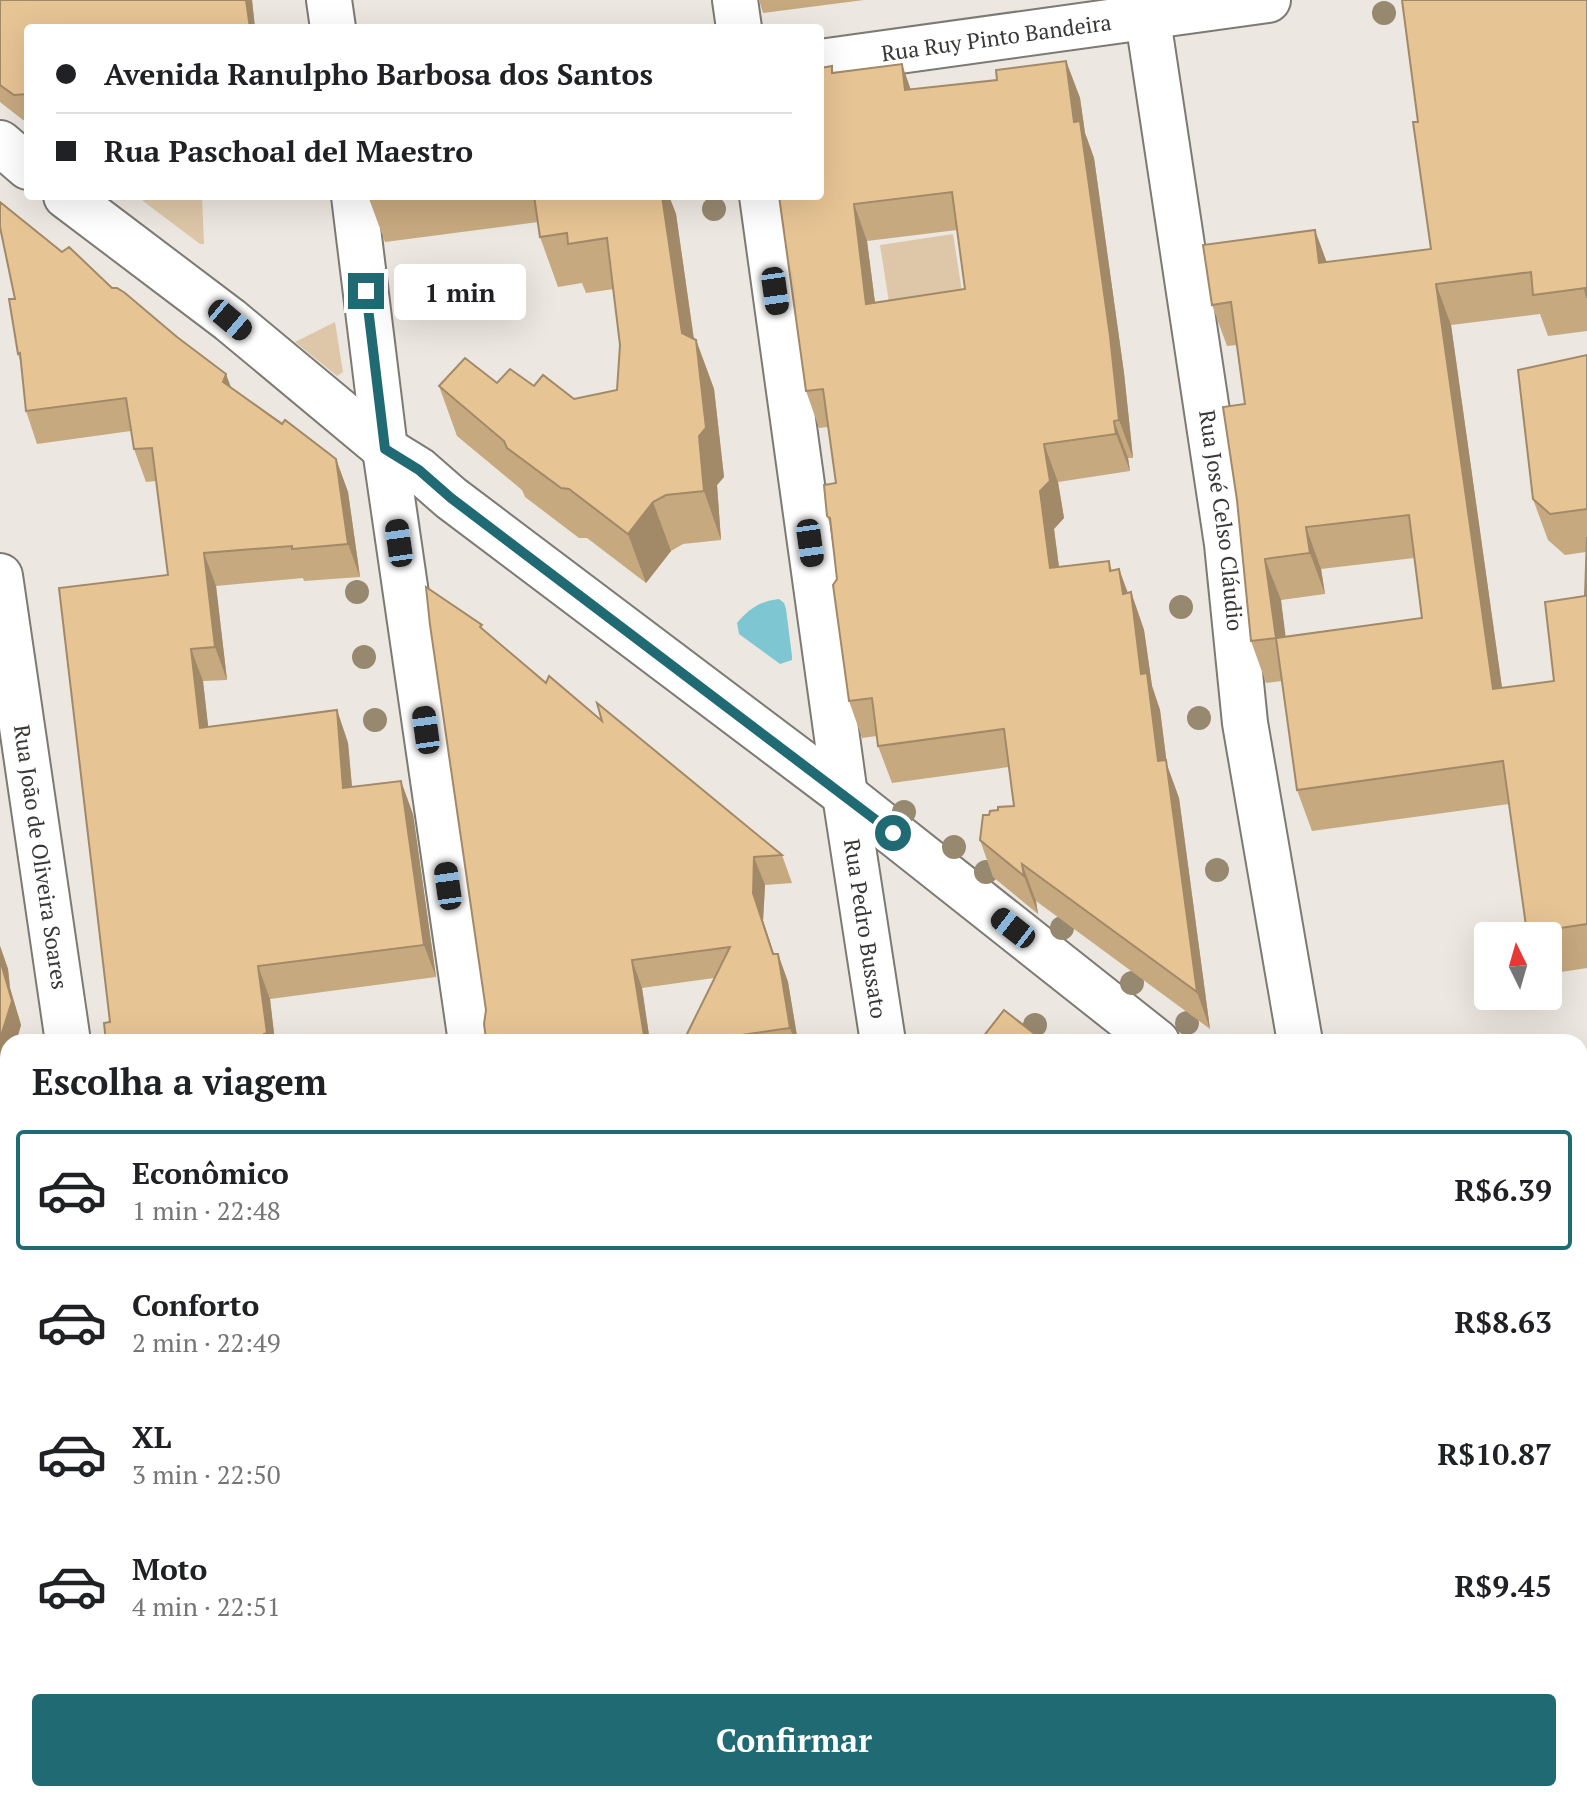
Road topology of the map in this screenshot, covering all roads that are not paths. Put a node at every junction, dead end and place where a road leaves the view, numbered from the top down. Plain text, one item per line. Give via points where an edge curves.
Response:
1 (329, 0) edge
2 (735, 0) edge
3 (1268, 0) edge
4 (1146, 8) edge
5 (332, 24) edge
6 (738, 24) edge
7 (824, 61) edge
8 (71, 200) edge
9 (354, 200) edge
10 (763, 200) edge
11 (385, 449) junction
12 (0, 576) edge
13 (845, 795) junction
14 (67, 1034) edge
15 (470, 1034) edge
16 (882, 1034) edge
17 (1147, 1034) edge
18 (1299, 1034) edge

1 - 5 street
2 - 6 street
3 - 4 street, Rua Ruy Pinto Bandeira
4 - 7 street, Rua Ruy Pinto Bandeira
4 - 18 street, Rua José Celso Cláudio via 1227,544 1245,723
8 - 11 street via 230,320
9 - 11 street
10 - 13 street, Rua Pedro Bussato
11 - 13 street
11 - 15 street
12 - 14 street, Rua João de Oliveira Soares
13 - 16 street, Rua Pedro Bussato
13 - 17 street

